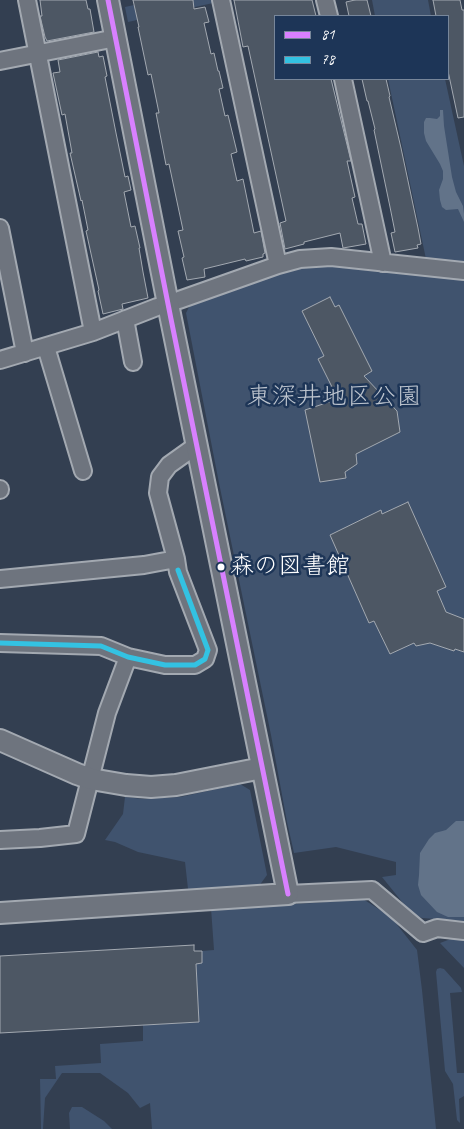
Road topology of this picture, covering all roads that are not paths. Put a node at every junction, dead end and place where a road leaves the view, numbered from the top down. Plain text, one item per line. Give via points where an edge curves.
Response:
1 (27, 0) edge
2 (108, 0) edge
3 (221, 0) edge
4 (325, 0) edge
5 (329, 15) edge
6 (116, 38) junction
7 (37, 53) junction
8 (0, 61) edge
9 (343, 80) edge
10 (0, 228) edge
11 (383, 263) junction
12 (278, 265) junction
13 (464, 271) edge
14 (5, 278) edge
15 (168, 303) junction
16 (125, 319) junction
17 (93, 332) junction
18 (46, 347) junction
19 (25, 353) junction
20 (0, 360) edge
21 (133, 362) dead end
22 (197, 445) junction
23 (82, 471) dead end
24 (176, 559) junction
25 (0, 579) edge
26 (1, 638) edge
27 (128, 658) junction
28 (0, 740) edge
29 (262, 768) junction
30 (91, 779) junction
31 (0, 840) edge
32 (288, 894) junction
33 (0, 913) edge
34 (464, 931) edge

1 - 7 street
2 - 6 street
3 - 12 street
4 - 5 street
6 - 7 street
6 - 15 street
7 - 8 street
7 - 17 street
9 - 11 street
10 - 14 street
11 - 12 street via 331,257 300,259
11 - 13 street
12 - 15 street
14 - 19 street
15 - 16 street
15 - 22 street
16 - 17 street
16 - 21 street
17 - 18 street
18 - 19 street
18 - 23 street
19 - 20 street
22 - 24 street via 169,464 160,477 158,493
22 - 29 street
24 - 25 street
24 - 27 street via 208,650 205,659 196,664 166,665
26 - 27 street via 101,646
27 - 30 street via 107,713
28 - 30 street
29 - 30 street via 151,787
29 - 32 street
30 - 31 street via 76,834
32 - 33 street
32 - 34 street via 372,890 422,933 437,928

